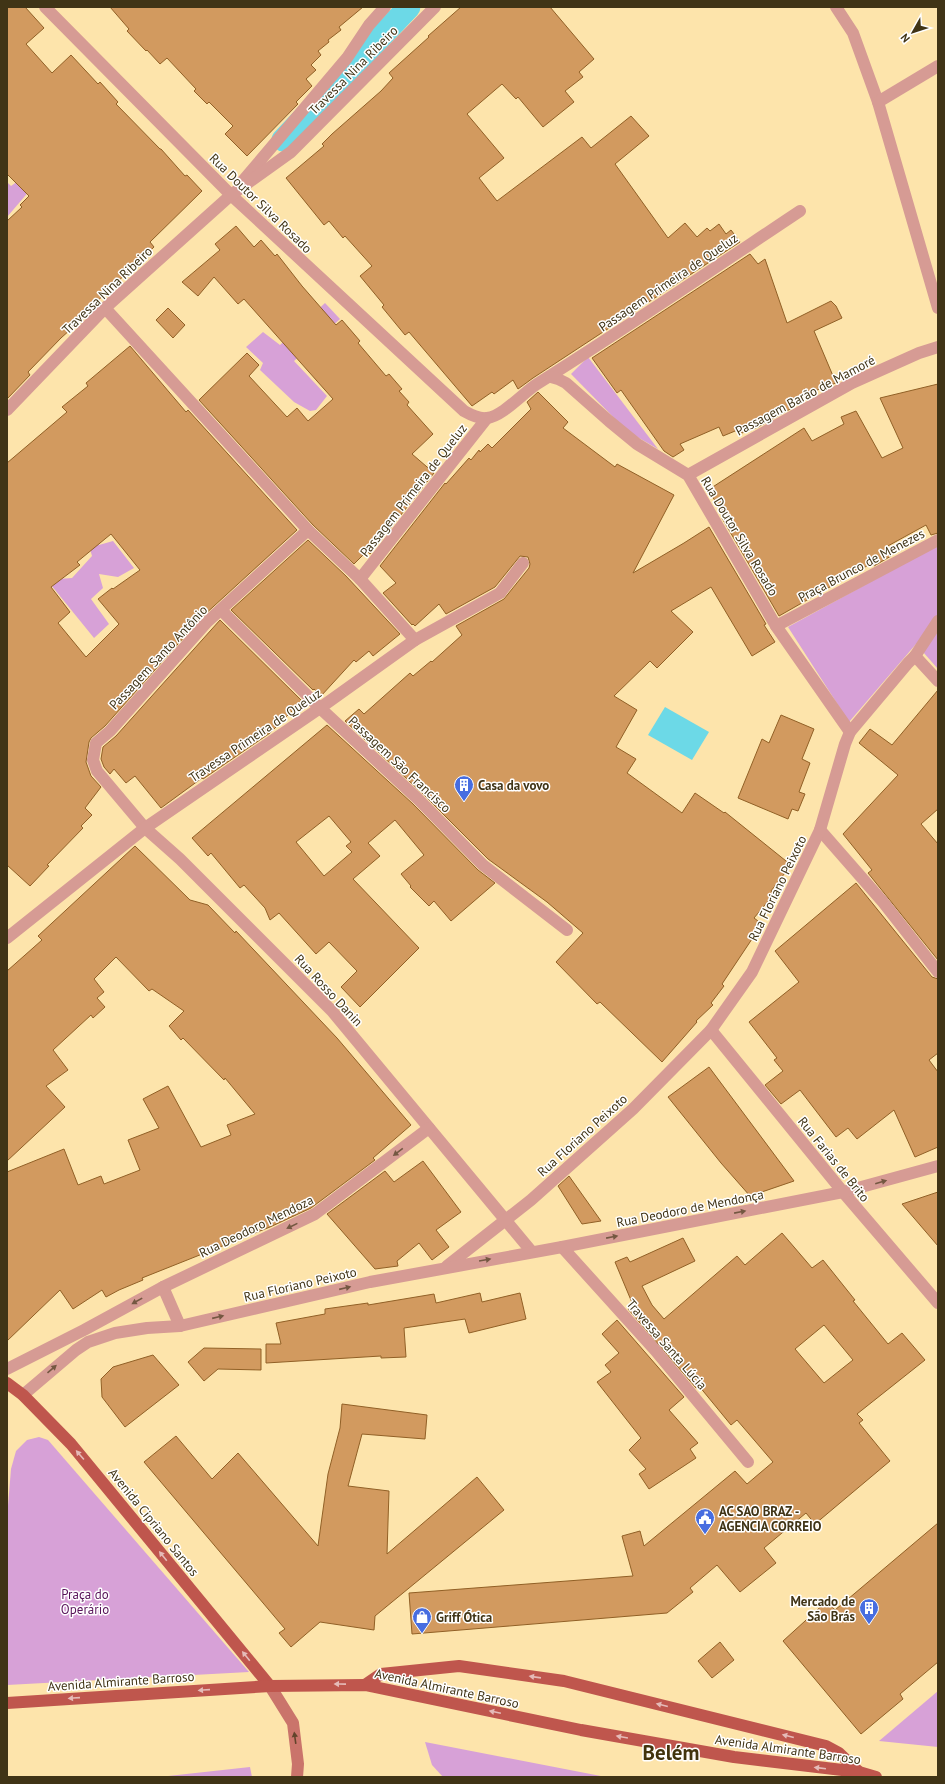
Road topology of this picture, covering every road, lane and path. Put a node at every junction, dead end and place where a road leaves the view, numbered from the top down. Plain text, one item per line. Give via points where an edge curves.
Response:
1 (45, 7) edge
2 (385, 7) edge
3 (435, 7) edge
4 (836, 7) edge
5 (938, 66) edge
6 (878, 102) junction
7 (231, 195) junction
8 (800, 211) dead end
9 (105, 308) junction
10 (938, 308) edge
11 (938, 347) edge
12 (550, 377) junction
13 (7, 410) edge
14 (487, 418) junction
15 (688, 475) junction
16 (308, 530) junction
17 (938, 540) edge
18 (523, 563) dead end
19 (360, 579) junction
20 (221, 610) junction
21 (938, 620) edge
22 (776, 626) junction
23 (415, 640) junction
24 (915, 656) junction
25 (938, 681) edge
26 (320, 708) junction
27 (850, 732) junction
28 (93, 760) joint
29 (145, 828) junction
30 (820, 830) junction
31 (567, 930) dead end
32 (7, 938) edge
33 (938, 972) edge
34 (712, 1030) junction
35 (429, 1128) junction
36 (938, 1166) edge
37 (843, 1192) junction
38 (506, 1220) junction
39 (562, 1247) junction
40 (532, 1252) junction
41 (446, 1267) junction
42 (163, 1287) junction
43 (938, 1303) edge
44 (180, 1326) junction
45 (7, 1369) edge
46 (7, 1383) edge
47 (23, 1395) junction
48 (748, 1462) dead end
49 (364, 1685) junction
50 (270, 1686) junction
51 (7, 1703) edge
52 (859, 1772) junction
53 (297, 1777) edge
54 (876, 1777) edge

1 - 7 street, Rua Doutor Silva Rosado
2 - 7 street, Travessa Nina Ribeiro via 369,25 347,58
3 - 7 street, Travessa Nina Ribeiro via 291,152
4 - 6 street via 853,33
5 - 6 street
6 - 10 street
7 - 9 street, Travessa Nina Ribeiro
7 - 14 street, Rua Doutor Silva Rosado via 464,411 475,417
8 - 12 street, Passagem Primeira de Queluz
9 - 13 street, Travessa Nina Ribeiro
9 - 16 street
11 - 15 street, Passagem Barão de Mamoré via 852,383
12 - 14 street via 500,412
12 - 15 street, Rua Doutor Silva Rosado via 566,384 637,444
14 - 19 street, Passagem Primeira de Queluz
15 - 22 street, Rua Doutor Silva Rosado
16 - 19 street
16 - 20 street, Passagem Santo Antônio
17 - 22 street, Praça Brunco de Menezes
18 - 23 street, Travessa Primeira de Queluz via 500,593
19 - 23 street
20 - 26 street, Passagem São Francisco
20 - 28 street, Passagem Santo Antônio via 96,743
21 - 24 street, Rua Floriano Peixoto
22 - 27 street, Rua Doutor Silva Rosado
23 - 26 street, Travessa Primeira de Queluz
24 - 25 street
24 - 27 street, Rua Floriano Peixoto
26 - 29 street, Travessa Primeira de Queluz
26 - 31 street, Passagem São Francisco via 418,799 483,865
27 - 30 street, Rua Floriano Peixoto
28 - 29 street, Rua Rosso Danin via 97,771
29 - 32 street, Travessa Primeira de Queluz
29 - 35 street, Rua Rosso Danin via 180,859 332,1011
30 - 33 street via 883,902
30 - 34 street, Rua Floriano Peixoto via 752,972
34 - 37 street, Rua Farias de Brito
34 - 38 street, Rua Floriano Peixoto via 633,1109
35 - 38 street, Rua Rosso Danin
35 -> 42 street, Rua Deodoro Mendoza via 315,1214
37 -> 36 street, Rua Deodoro de Mendonça
39 -> 37 street, Rua Deodoro de Mendonça
37 - 43 street, Rua Farias de Brito
38 - 40 street, Rua Rosso Danin
38 - 41 street, Rua Floriano Peixoto
39 - 40 street, Rua Deodoro de Mendonça
39 - 48 street, Travessa Santa Lúcia via 654,1350
41 -> 40 street, Rua Deodoro de Mendonça
44 -> 41 street, Rua Floriano Peixoto
42 - 44 street
42 -> 45 street, Rua Deodoro Mendoza
47 -> 44 street, Rua Floriano Peixoto via 88,1342 115,1333
46 - 47 main road, Avenida Cipriano Santos
50 -> 47 main road, Avenida Cipriano Santos via 95,1472
49 -> 50 main road, Avenida Almirante Barroso
52 -> 49 main road, Avenida Almirante Barroso via 711,1753 581,1730
52 -> 49 main road via 839,1753 826,1746 564,1681 459,1666 381,1674
50 -> 51 main road, Avenida Almirante Barroso
53 -> 50 street via 293,1723
52 - 54 main road, Avenida Almirante Barroso

